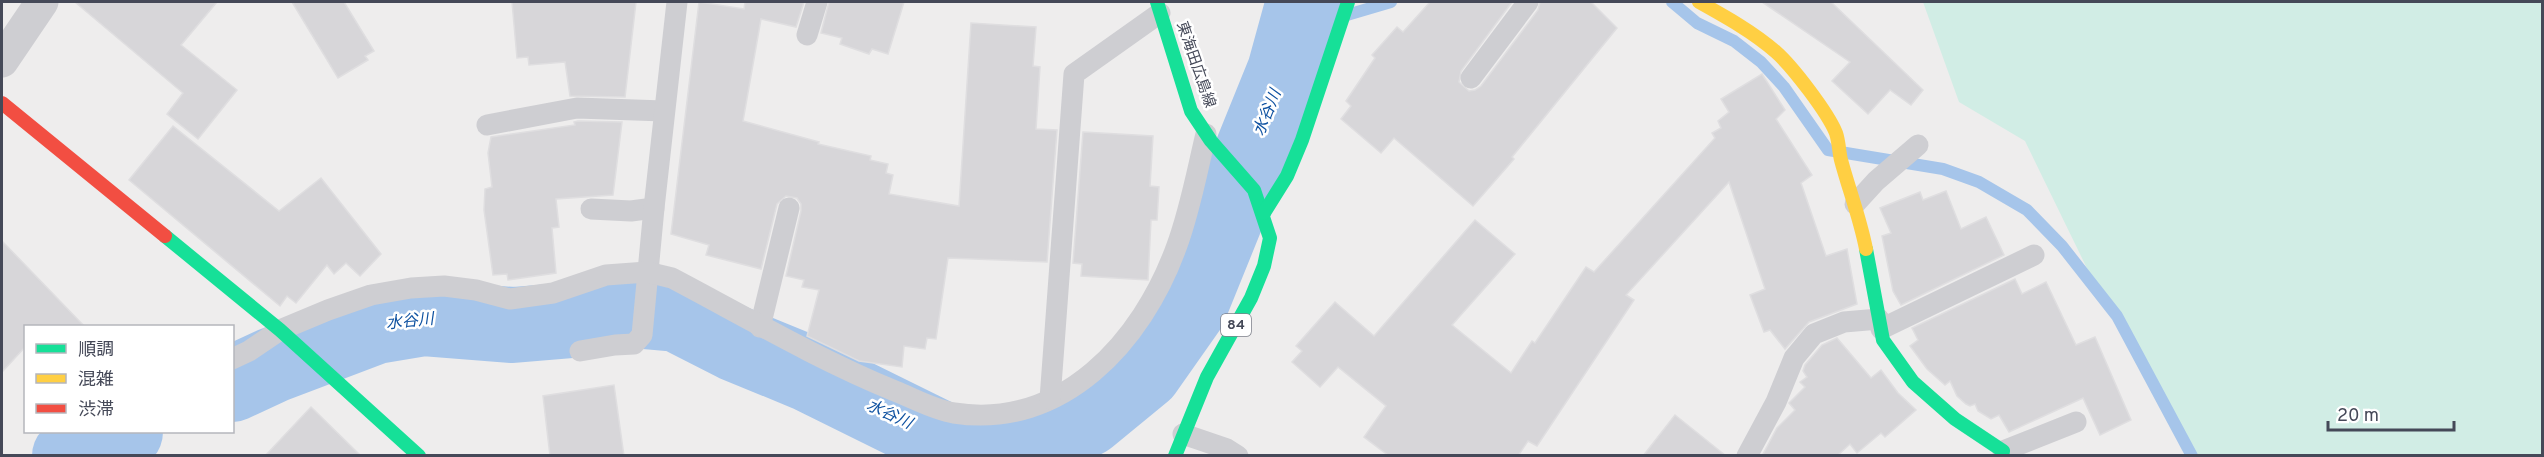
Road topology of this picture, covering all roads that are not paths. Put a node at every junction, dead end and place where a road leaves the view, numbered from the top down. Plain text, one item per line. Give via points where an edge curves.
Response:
1 (42, 2) edge
2 (677, 2) edge
3 (817, 2) edge
4 (1348, 2) edge
5 (1528, 2) edge
6 (1699, 2) edge
7 (1159, 7) edge
8 (807, 35) dead end
9 (2, 61) edge
10 (1471, 78) dead end
11 (2, 103) edge
12 (664, 111) junction
13 (487, 125) dead end
14 (1209, 137) junction
15 (1918, 145) dead end
16 (1855, 204) junction
17 (654, 208) junction
18 (789, 208) dead end
19 (591, 209) dead end
20 (1264, 213) junction
21 (2034, 255) dead end
22 (647, 272) junction
23 (1880, 324) junction
24 (760, 327) junction
25 (284, 333) junction
26 (580, 351) dead end
27 (234, 358) edge
28 (1050, 399) junction
29 (2076, 422) dead end
30 (1183, 434) junction
31 (2003, 454) edge
32 (419, 456) edge
33 (1175, 456) edge
34 (1238, 456) edge
35 (1747, 456) edge

1 - 9 street
2 - 12 lane
3 - 8 lane
4 - 20 street via 1302,140 1287,176
5 - 10 lane
6 - 16 street via 1749,31 1795,72 1836,132
7 - 14 street, 東海田広島線 / 84 via 1191,111
7 - 28 lane via 1074,74
11 - 25 street
12 - 13 lane via 577,108
12 - 17 lane
14 - 20 street, 東海田広島線 / 84 via 1254,190
14 - 28 lane via 1176,248 1142,317 1119,348 1093,373
15 - 16 lane
16 - 23 street
17 - 19 lane
17 - 22 lane
18 - 24 lane
20 - 30 street, 東海田広島線 / 84 via 1270,238 1264,266 1251,298 1207,377
21 - 23 lane
22 - 24 lane via 672,278
22 - 25 lane via 606,275 553,293 510,299 444,286 411,288 371,295
22 - 26 lane via 642,335 634,344
23 - 31 street via 1883,340 1913,382
23 - 35 lane via 1844,322 1814,334 1794,358
24 - 28 lane via 841,369 953,413 1017,411
25 - 27 lane
25 - 32 street
29 - 31 lane
30 - 33 street, 東海田広島線 / 84
30 - 34 lane

